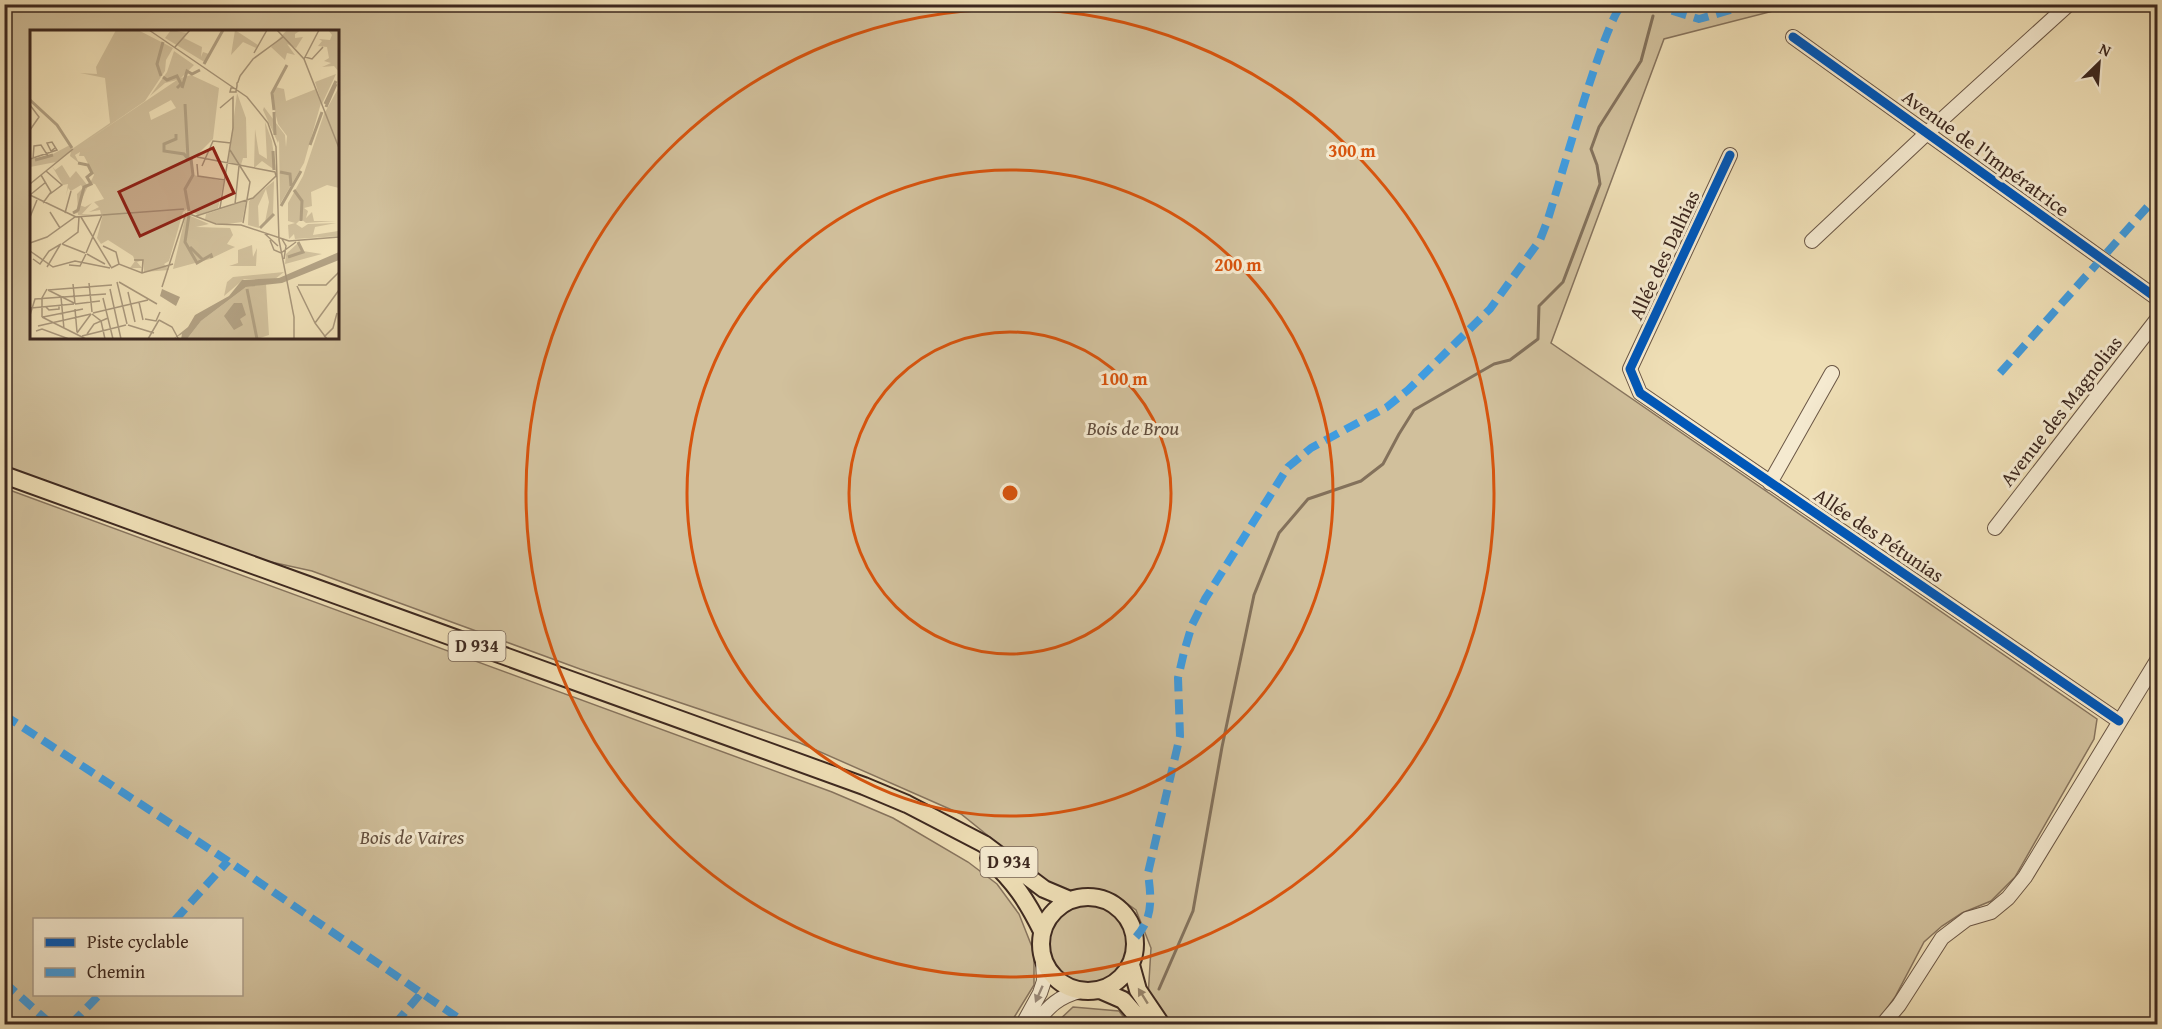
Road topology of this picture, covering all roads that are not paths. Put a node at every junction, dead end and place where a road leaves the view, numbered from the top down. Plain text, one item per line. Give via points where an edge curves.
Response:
1 (2069, 4) edge
2 (1793, 37) dead end
3 (1927, 133) junction
4 (1730, 155) dead end
5 (1812, 241) dead end
6 (2157, 299) edge
7 (2157, 318) edge
8 (1630, 369) joint
9 (1832, 373) dead end
10 (4, 475) edge
11 (1770, 483) junction
12 (1995, 528) dead end
13 (2157, 659) edge
14 (2119, 721) junction
15 (946, 824) junction
16 (1070, 900) junction
17 (1042, 931) junction
18 (1044, 961) junction
19 (1131, 965) junction
20 (1100, 990) junction
21 (1080, 991) junction
22 (1023, 1024) edge
23 (1034, 1024) edge
24 (1144, 1024) edge
25 (1161, 1024) edge
26 (1883, 1024) edge

1 - 3 street
2 - 3 street, Avenue de l'Impératrice
3 - 5 street
3 - 6 street, Avenue de l'Impératrice
4 - 8 street, Allée des Dalhias
7 - 12 street, Avenue des Magnolias
8 - 11 street, Allée des Pétunias via 1640,393
9 - 11 street
10 - 15 main road, D 934 via 864,786
11 - 14 street, Allée des Pétunias
13 - 14 street
14 - 26 street via 2025,877 1991,912 1967,919 1942,938
15 - 16 main road, D 934 via 984,844 1044,889
15 - 17 main road, D 934 via 1012,880
16 - 17 main road via 1049,917
16 - 19 main road via 1090,896 1120,908 1136,937
17 - 18 main road
18 - 21 main road via 1065,986
18 -> 22 street via 1044,981
19 - 20 main road via 1113,985
25 -> 19 main road via 1138,990
20 - 21 main road
20 - 24 main road via 1123,1000
21 - 23 street via 1054,1002

